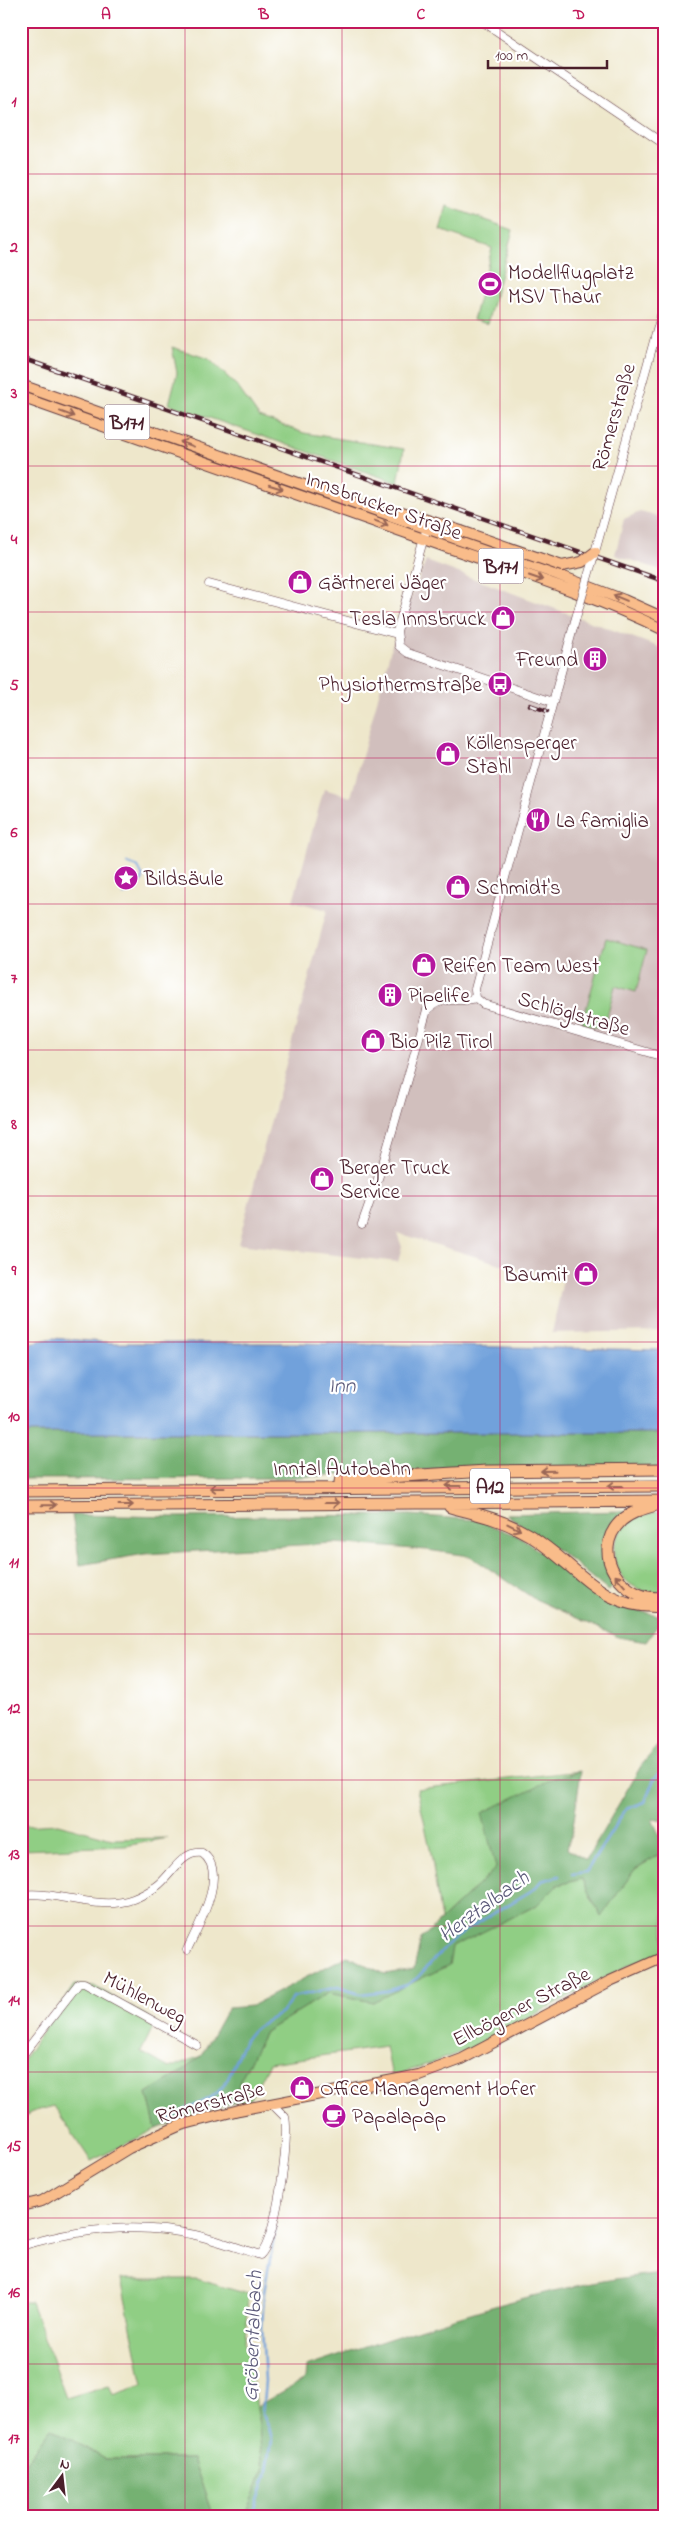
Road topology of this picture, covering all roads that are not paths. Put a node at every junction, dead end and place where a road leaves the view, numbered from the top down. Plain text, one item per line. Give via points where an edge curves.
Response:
1 (482, 21) edge
2 (664, 144) edge
3 (664, 304) edge
4 (21, 385) edge
5 (21, 398) edge
6 (372, 509) junction
7 (427, 528) junction
8 (424, 539) junction
9 (595, 552) junction
10 (210, 584) dead end
11 (664, 618) edge
12 (664, 630) edge
13 (397, 634) junction
14 (553, 702) junction
15 (476, 998) junction
16 (664, 1057) edge
17 (362, 1224) dead end
18 (664, 1469) edge
19 (664, 1486) edge
20 (317, 1488) junction
21 (21, 1491) edge
22 (434, 1502) junction
23 (664, 1502) edge
24 (21, 1506) edge
25 (664, 1596) edge
26 (664, 1606) edge
27 (21, 1895) edge
28 (188, 1950) dead end
29 (664, 1957) edge
30 (197, 2045) dead end
31 (21, 2057) edge
32 (394, 2081) joint
33 (272, 2104) junction
34 (21, 2206) edge
35 (21, 2246) edge

1 - 2 street
3 - 9 street, Römerstraße
6 -> 4 main road, B171
5 -> 8 main road, Innsbrucker Straße / B171
6 - 7 main road, B171
6 - 9 main road, bridge via 396,510 562,566 582,562
7 - 8 street
11 -> 7 main road, B171 via 595,588
8 -> 12 main road, Innsbrucker Straße / B171 via 578,593
8 - 13 street
9 - 14 street, Römerstraße, bridge
10 - 13 street
13 - 14 street via 399,646 408,653
14 - 15 street, Römerstraße via 480,969
15 - 16 street, Schlöglstraße via 483,1004
15 - 17 street via 466,1002 441,999 427,1010
18 -> 20 highway via 487,1471 354,1479
19 -> 20 highway, Inntal Autobahn / A12
20 -> 21 highway, Inntal Autobahn / A12
22 - 23 highway, Inntal Autobahn / A12
24 -> 22 highway, Inntal Autobahn / A12
22 -> 26 highway via 513,1526 615,1599 634,1605
25 -> 23 highway via 648,1597 626,1588 615,1577 608,1554 613,1532 621,1522 632,1513
27 - 28 street via 124,1902 158,1886 183,1860 195,1853 204,1854 214,1879
29 - 32 main road, Ellbögener Straße via 610,1981 462,2059
30 - 31 street, Mühlenweg via 79,1983
32 - 33 main road, Römerstraße
33 - 34 main road, Römerstraße via 210,2117 163,2132 129,2148 42,2201
33 - 35 street via 285,2117 286,2144 272,2228 260,2255 194,2235 147,2229 100,2230

